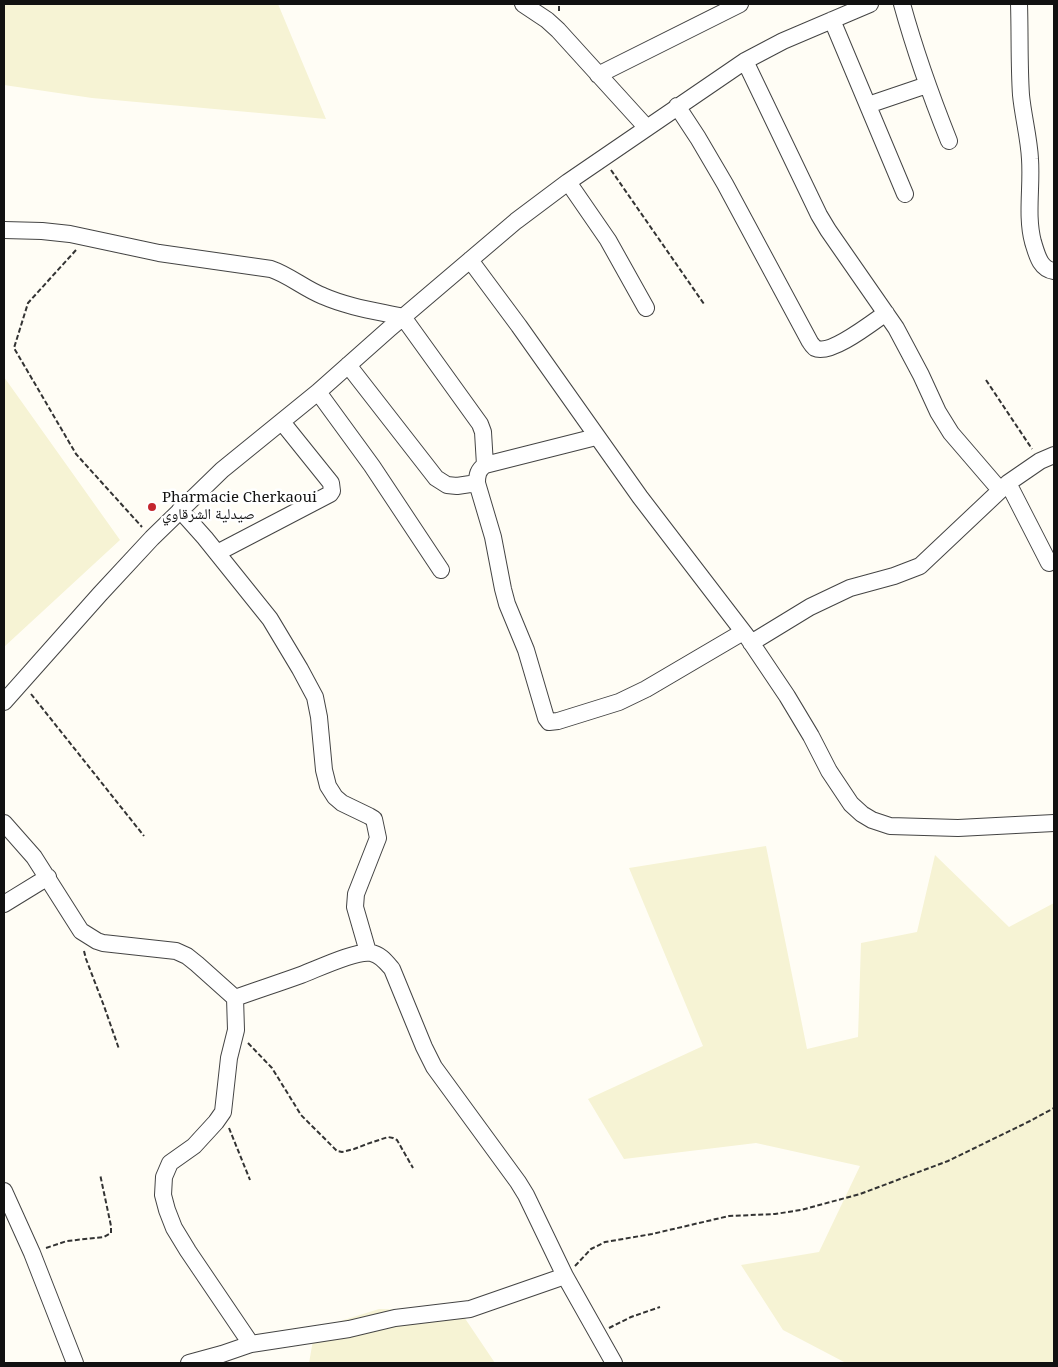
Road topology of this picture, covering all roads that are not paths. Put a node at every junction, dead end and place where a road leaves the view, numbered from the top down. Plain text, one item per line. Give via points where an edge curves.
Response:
1 (523, 4) edge
2 (740, 4) edge
3 (870, 4) edge
4 (902, 4) edge
5 (1019, 4) edge
6 (832, 20) junction
7 (744, 61) junction
8 (598, 75) junction
9 (927, 84) junction
10 (868, 105) junction
11 (677, 106) junction
12 (647, 128) junction
13 (949, 141) dead end
14 (568, 182) junction
15 (905, 194) dead end
16 (4, 230) edge
17 (470, 260) junction
18 (1054, 271) edge
19 (646, 308) dead end
20 (886, 313) junction
21 (403, 316) junction
22 (348, 365) junction
23 (318, 392) junction
24 (282, 422) junction
25 (596, 437) junction
26 (1047, 458) edge
27 (485, 465) junction
28 (477, 483) junction
29 (1004, 486) junction
30 (180, 510) junction
31 (217, 553) junction
32 (1049, 563) dead end
33 (441, 570) dead end
34 (747, 638) junction
35 (4, 702) edge
36 (4, 822) edge
37 (1054, 823) edge
38 (48, 877) junction
39 (4, 904) edge
40 (368, 952) junction
41 (235, 998) junction
42 (4, 1191) edge
43 (565, 1276) junction
44 (251, 1344) junction
45 (224, 1359) edge
46 (75, 1363) edge
47 (189, 1363) edge
48 (614, 1363) edge

1 - 8 street via 558,30
2 - 8 street
3 - 6 street
4 - 9 street
5 - 18 street via 1022,95 1030,158 1030,223 1042,265
6 - 7 street
6 - 10 street
7 - 11 street
7 - 20 street via 819,215
8 - 12 street
9 - 10 street
9 - 13 street
10 - 15 street
11 - 12 street
11 - 20 street via 720,176 815,348 832,347 846,341
12 - 14 street
14 - 17 street
14 - 19 street via 608,240
16 - 21 street via 70,234 159,253 270,269 338,302
17 - 21 street
17 - 25 street
20 - 29 street via 951,433
21 - 22 street
21 - 27 street via 480,424
22 - 23 street
22 - 28 street via 436,478 447,485
23 - 24 street
23 - 33 street
24 - 30 street via 222,470
24 - 31 street via 331,483 332,491
25 - 27 street
25 - 34 street
26 - 29 street
27 - 28 street via 480,469
28 - 34 street via 493,537 507,604 549,722 619,702
29 - 32 street
29 - 34 street via 920,566 850,588
30 - 31 street
30 - 35 street
31 - 40 street via 270,619 315,697 328,786 342,803 374,819 378,838 356,894 355,907
34 - 37 street via 787,696 842,792 862,814 882,824 906,827
36 - 38 street
38 - 39 street
38 - 41 street via 81,931 102,943 176,951 187,956
40 - 41 street
40 - 43 street via 376,953 392,969 434,1067 518,1182
41 - 44 street via 236,1030 229,1058 223,1112 194,1146 170,1163 164,1178 163,1195 174,1228
42 - 46 street
43 - 44 street via 470,1309 395,1318 349,1329
43 - 48 street
44 - 45 street
45 - 47 street

